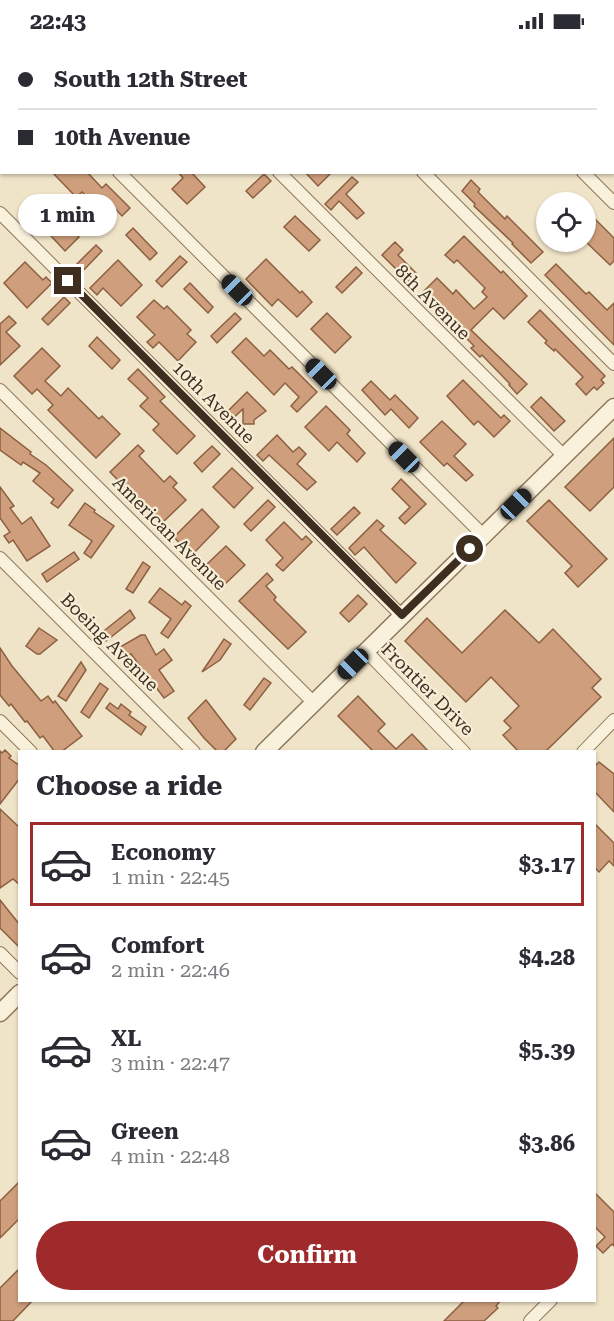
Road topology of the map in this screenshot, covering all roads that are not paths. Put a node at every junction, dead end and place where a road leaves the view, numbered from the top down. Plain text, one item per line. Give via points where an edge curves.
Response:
1 (121, 174) edge
2 (281, 174) edge
3 (425, 174) edge
4 (585, 174) edge
5 (614, 203) edge
6 (0, 213) edge
7 (614, 364) edge
8 (0, 390) edge
9 (614, 407) edge
10 (564, 456) junction
11 (484, 536) junction
12 (0, 558) edge
13 (402, 615) junction
14 (366, 651) junction
15 (314, 703) junction
16 (0, 720) edge
17 (614, 720) edge
18 (29, 750) edge
19 (192, 750) edge
20 (266, 750) edge
21 (462, 750) edge
22 (585, 750) edge
23 (0, 953) edge
24 (18, 971) edge
25 (18, 995) edge
26 (0, 1013) edge
27 (549, 1302) edge
28 (530, 1321) edge

1 - 11 street
2 - 10 street, 8th Avenue
3 - 7 street
4 - 5 street
6 - 13 street, 10th Avenue
8 - 15 street, American Avenue
9 - 10 street
10 - 11 street
11 - 13 street
12 - 19 street, Boeing Avenue
13 - 14 street
14 - 15 street
14 - 21 street, Frontier Drive
15 - 20 street
16 - 18 street
17 - 22 street
23 - 24 street
25 - 26 street
27 - 28 street

